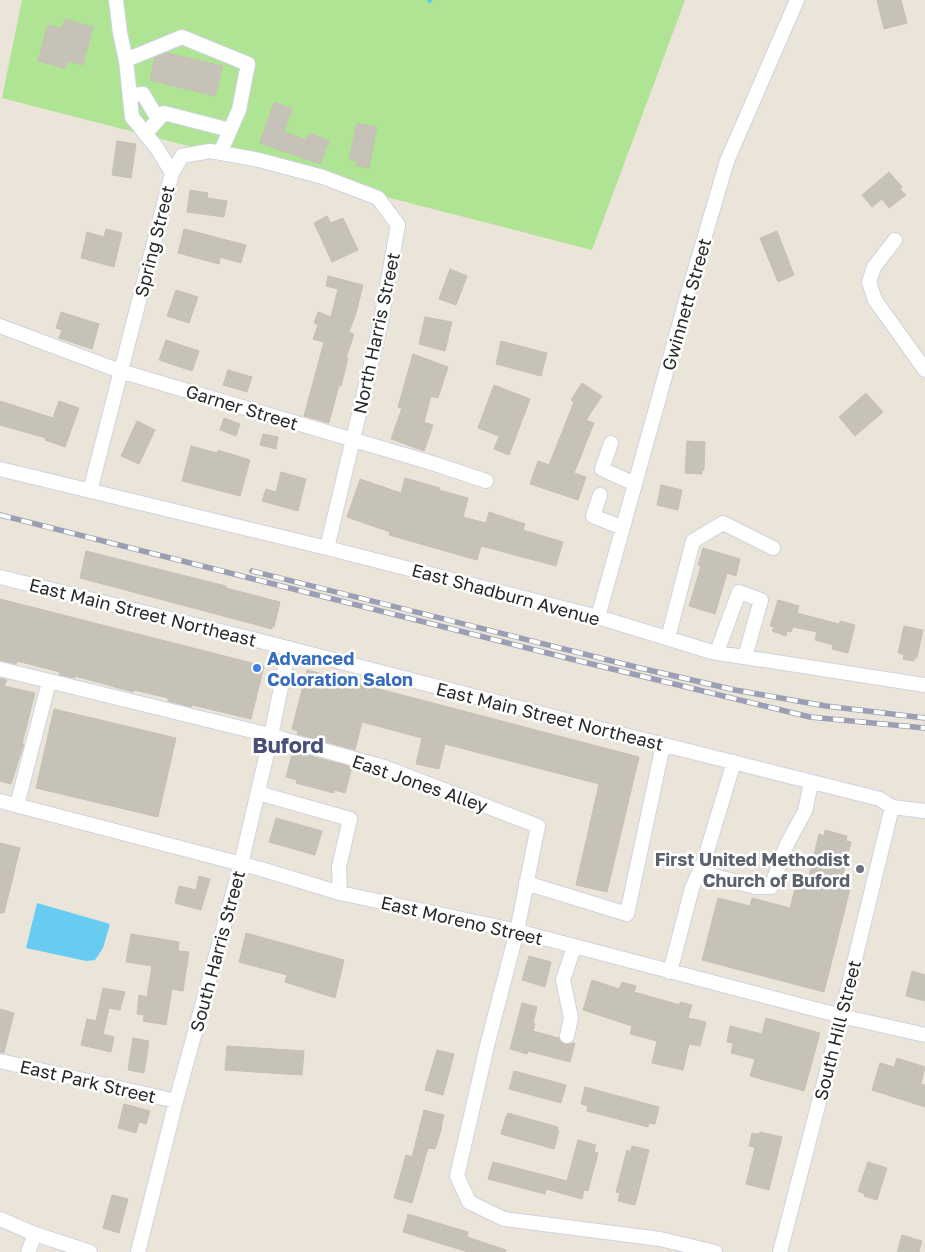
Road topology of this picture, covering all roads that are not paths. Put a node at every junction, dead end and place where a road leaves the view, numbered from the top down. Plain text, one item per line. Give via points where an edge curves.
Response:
1 (116, 0) edge
2 (796, 0) edge
3 (126, 60) junction
4 (130, 95) junction
5 (161, 116) junction
6 (230, 130) junction
7 (144, 134) junction
8 (220, 153) junction
9 (172, 172) junction
10 (895, 240) dead end
11 (0, 326) edge
12 (925, 370) edge
13 (120, 371) junction
14 (352, 440) junction
15 (611, 443) dead end
16 (0, 469) edge
17 (486, 481) dead end
18 (635, 484) junction
19 (90, 491) junction
20 (600, 495) dead end
21 (623, 528) junction
22 (327, 548) junction
23 (773, 548) dead end
24 (0, 577) edge
25 (598, 617) junction
26 (668, 638) junction
27 (289, 648) junction
28 (718, 652) junction
29 (745, 657) junction
30 (0, 670) edge
31 (49, 682) junction
32 (925, 685) edge
33 (271, 736) junction
34 (663, 745) junction
35 (734, 762) junction
36 (811, 783) junction
37 (258, 793) junction
38 (0, 801) edge
39 (17, 805) junction
40 (892, 806) junction
41 (925, 811) edge
42 (242, 864) junction
43 (700, 872) junction
44 (526, 883) junction
45 (340, 893) junction
46 (517, 931) junction
47 (574, 948) junction
48 (670, 972) junction
49 (841, 1016) junction
50 (925, 1035) edge
51 (567, 1036) dead end
52 (0, 1062) edge
53 (176, 1101) junction
54 (0, 1219) edge
55 (35, 1234) junction
56 (28, 1252) edge
57 (90, 1252) edge
58 (138, 1252) edge
59 (715, 1252) edge
60 (780, 1252) edge

1 - 3 street, Spring Street
2 - 18 street, Gwinnett Street via 727,161
3 - 4 street, Spring Street
3 - 6 street via 182,37 248,64 239,110
4 - 5 street via 143,94
4 - 7 street, Spring Street via 132,117
5 - 6 street
5 - 7 street
6 - 8 street
7 - 9 street, Spring Street
8 - 9 street via 210,151 182,156
8 - 14 street, North Harris Street via 323,178 378,198 398,225 380,326
9 - 13 street, Spring Street
10 - 12 street via 874,267 869,282 875,300
11 - 13 street, Garner Street
13 - 14 street, Garner Street
13 - 19 street, Spring Street
14 - 17 street, Garner Street
14 - 22 street, North Harris Street
15 - 18 street via 602,469
16 - 19 street, East Shadburn Avenue
18 - 21 street, Gwinnett Street
19 - 22 street, East Shadburn Avenue
20 - 21 street via 593,516
21 - 25 street, Gwinnett Street
22 - 25 street, East Shadburn Avenue
23 - 26 street via 723,523 693,541
24 - 27 street, East Main Street Northeast
25 - 26 street, East Shadburn Avenue
26 - 28 street, East Shadburn Avenue
27 - 33 street, South Harris Street
27 - 34 street, East Main Street Northeast
28 - 29 street, East Shadburn Avenue
28 - 29 street via 738,592 761,600
29 - 32 street, East Shadburn Avenue
30 - 31 street, East Jones Alley
31 - 33 street, East Jones Alley
31 - 39 street
33 - 37 street, South Harris Street
33 - 44 street, East Jones Alley via 384,767 538,826
34 - 35 street, East Main Street Northeast
34 - 44 street via 628,914
35 - 36 street, East Main Street Northeast
35 - 43 street
36 - 40 street, East Main Street Northeast via 880,799
36 - 43 street via 805,811 787,844 771,887 756,887
37 - 42 street, South Harris Street
37 - 45 street via 350,819 340,866
38 - 39 street, East Moreno Street
39 - 42 street, East Moreno Street
40 - 41 street, East Main Street Northeast
40 - 49 street, South Hill Street
42 - 45 street, East Moreno Street
42 - 53 street, South Harris Street
43 - 48 street via 692,888
44 - 46 street
45 - 46 street, East Moreno Street
46 - 47 street, East Moreno Street
46 - 59 street via 457,1176 469,1202 504,1219 660,1239
47 - 48 street, East Moreno Street
47 - 51 street via 564,980 571,1018
48 - 49 street, East Moreno Street
49 - 50 street, East Moreno Street
49 - 60 street, South Hill Street
52 - 53 street, East Park Street
53 - 58 street, South Harris Street
54 - 55 street
55 - 56 street
55 - 57 street

